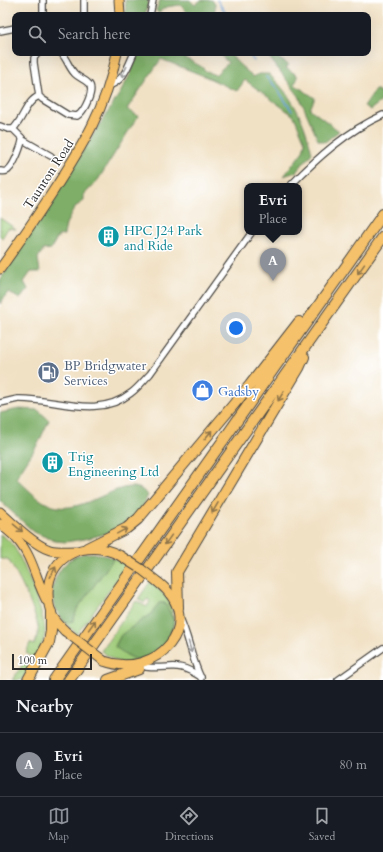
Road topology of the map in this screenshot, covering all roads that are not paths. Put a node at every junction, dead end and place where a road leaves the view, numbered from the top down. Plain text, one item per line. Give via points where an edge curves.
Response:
1 (43, 0) edge
2 (84, 0) edge
3 (119, 0) edge
4 (154, 0) edge
5 (43, 12) edge
6 (84, 12) edge
7 (120, 12) edge
8 (151, 12) edge
9 (12, 29) edge
10 (0, 31) edge
11 (36, 56) edge
12 (63, 56) edge
13 (116, 56) edge
14 (133, 56) edge
15 (109, 86) junction
16 (39, 96) junction
17 (383, 115) edge
18 (0, 126) edge
19 (13, 129) junction
20 (23, 140) junction
21 (51, 156) dead end
22 (0, 171) edge
23 (293, 183) edge
24 (383, 214) edge
25 (250, 235) edge
26 (383, 237) edge
27 (0, 269) edge
28 (323, 297) junction
29 (313, 337) junction
30 (0, 403) edge
31 (0, 512) edge
32 (0, 524) edge
33 (87, 548) junction
34 (76, 551) junction
35 (49, 607) junction
36 (178, 612) junction
37 (383, 648) edge
38 (142, 668) junction
39 (203, 679) edge
40 (28, 680) edge
41 (54, 680) edge
42 (69, 680) edge
43 (108, 680) edge
44 (338, 680) edge

1 - 5 street
2 - 6 street
3 - 7 main road
4 - 8 street
9 - 10 street
11 - 16 street via 34,63
12 - 16 street via 76,75 89,83 90,97 84,108 77,116 71,116
13 - 15 main road, Taunton Road
14 -> 15 street via 122,78
15 - 27 main road, Taunton Road via 89,134
16 - 19 street via 30,103
17 - 23 street via 338,141
18 - 19 street via 8,130
19 - 20 street
20 - 21 street
20 - 22 street via 11,168
24 - 28 highway
25 - 30 street via 150,374 130,394 109,404 94,407 20,399
26 -> 29 highway
33 -> 28 highway via 127,528 138,519 300,320
41 -> 28 highway
29 -> 36 highway via 298,368 177,572
29 -> 42 highway
31 -> 34 main road via 48,550
32 - 35 main road via 25,549
33 - 34 main road
33 - 36 main road, bridge via 101,548 119,555 141,569 172,597
35 -> 34 main road via 48,584 52,573 64,558
35 - 38 main road, bridge via 57,623 104,660 116,667
35 - 40 highway via 49,642
36 - 38 main road via 178,634 174,646 161,660
36 -> 39 street via 194,662
37 - 44 street
38 - 39 street via 180,666
38 - 43 highway

